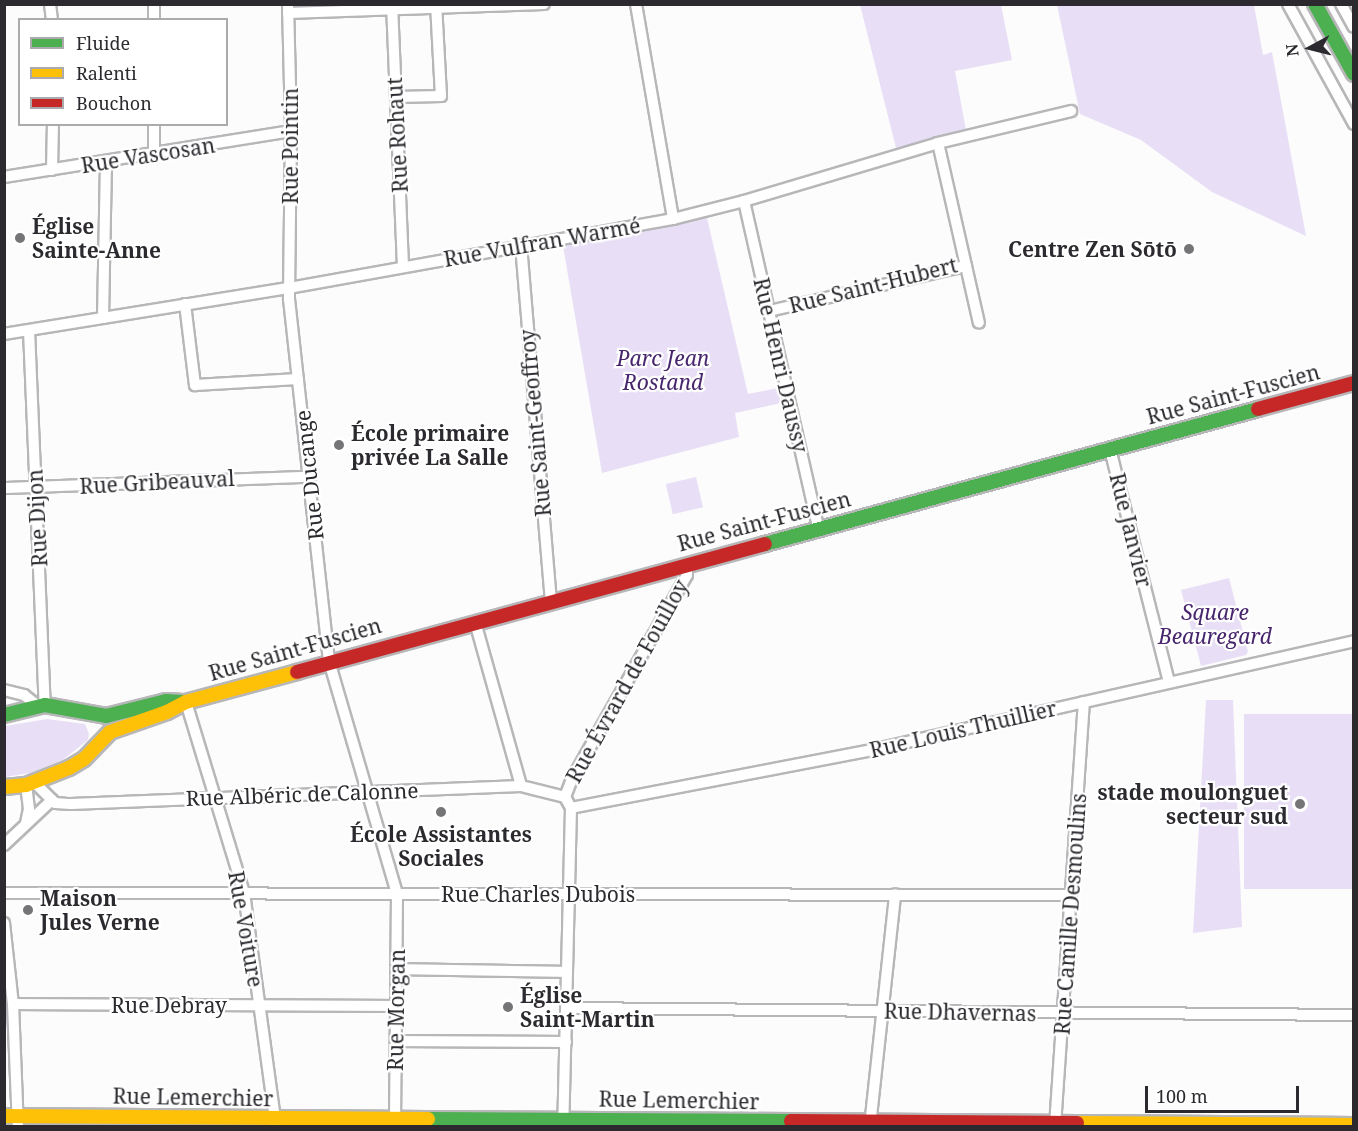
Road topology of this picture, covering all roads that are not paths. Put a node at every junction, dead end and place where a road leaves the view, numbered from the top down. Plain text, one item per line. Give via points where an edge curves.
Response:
1 (544, 4) edge
2 (636, 4) edge
3 (1288, 4) edge
4 (1316, 4) edge
5 (1341, 4) edge
6 (437, 6) edge
7 (489, 6) edge
8 (392, 7) edge
9 (288, 9) edge
10 (1353, 27) edge
11 (1353, 74) edge
12 (396, 97) junction
13 (1071, 111) dead end
14 (1353, 124) edge
15 (53, 126) edge
16 (154, 126) edge
17 (291, 131) junction
18 (938, 143) junction
19 (154, 154) junction
20 (106, 162) junction
21 (52, 170) junction
22 (4, 177) edge
23 (744, 201) junction
24 (673, 219) junction
25 (520, 246) junction
26 (403, 266) junction
27 (966, 266) junction
28 (289, 288) junction
29 (185, 304) junction
30 (769, 311) junction
31 (103, 318) junction
32 (979, 323) dead end
33 (29, 330) junction
34 (4, 334) edge
35 (298, 379) junction
36 (1353, 383) edge
37 (1110, 449) junction
38 (309, 477) junction
39 (36, 488) junction
40 (4, 489) edge
41 (818, 528) junction
42 (687, 564) junction
43 (551, 601) junction
44 (475, 622) junction
45 (1353, 641) edge
46 (329, 661) junction
47 (1169, 682) junction
48 (4, 690) edge
49 (186, 702) junction
50 (1084, 702) junction
51 (41, 705) junction
52 (4, 715) edge
53 (95, 715) junction
54 (100, 741) junction
55 (30, 784) junction
56 (521, 786) junction
57 (4, 787) edge
58 (368, 792) junction
59 (565, 797) junction
60 (215, 798) junction
61 (51, 800) junction
62 (570, 808) junction
63 (24, 826) junction
64 (4, 845) edge
65 (4, 893) edge
66 (244, 893) junction
67 (398, 894) junction
68 (569, 894) junction
69 (895, 894) junction
70 (1071, 895) junction
71 (4, 923) edge
72 (397, 969) junction
73 (567, 972) junction
74 (13, 1004) junction
75 (260, 1006) junction
76 (396, 1006) junction
77 (566, 1008) junction
78 (883, 1011) junction
79 (1064, 1013) junction
80 (1353, 1015) edge
81 (396, 1041) junction
82 (566, 1042) junction
83 (11, 1119) edge
84 (276, 1123) edge
85 (395, 1123) edge
86 (563, 1123) edge
87 (1056, 1124) edge
88 (871, 1125) edge
89 (1353, 1125) edge
90 (1326, 1126) edge

1 - 7 street
2 - 24 street
3 - 14 street
4 - 11 main road
5 - 10 street
6 - 7 street
6 - 8 street
6 - 12 street via 441,96
8 - 9 street
8 - 12 street, Rue Rohaut
9 - 17 street, Rue Pointin
12 - 26 street, Rue Rohaut
13 - 18 street, Rue Vulfran Warmé
15 - 21 street
16 - 19 street
17 - 19 street, Rue Vascosan
17 - 28 street, Rue Pointin
18 - 23 street, Rue Vulfran Warmé
18 - 27 street, Rue Saint-Hubert
19 - 20 street, Rue Vascosan
20 - 21 street, Rue Vascosan
20 - 31 street
21 - 22 street, Rue Vascosan
23 - 24 street, Rue Vulfran Warmé
23 - 30 street, Rue Henri Daussy
24 - 25 street, Rue Vulfran Warmé
25 - 26 street, Rue Vulfran Warmé
25 - 43 street, Rue Saint-Geoffroy
26 - 28 street, Rue Vulfran Warmé
27 - 30 street, Rue Saint-Hubert
27 - 32 street
28 - 29 street, Rue Vulfran Warmé
28 - 35 street, Rue Ducange
29 - 31 street, Rue Vulfran Warmé
29 - 35 street via 195,385
30 - 41 street, Rue Henri Daussy
31 - 33 street, Rue Vulfran Warmé
33 - 34 street, Rue Vulfran Warmé
33 - 39 street, Rue Dijon
35 - 38 street, Rue Ducange
36 - 37 main road, Rue Saint-Fuscien
37 - 41 main road, Rue Saint-Fuscien
37 - 47 street, Rue Janvier
38 - 39 street, Rue Gribeauval
38 - 46 street, Rue Ducange
39 - 40 street, Rue Gribeauval
39 - 51 street, Rue Dijon
41 - 42 main road, Rue Saint-Fuscien
42 - 43 main road, Rue Saint-Fuscien
42 - 59 street, Rue Évrard de Fouilloy via 687,575
43 - 44 main road, Rue Saint-Fuscien
44 - 46 main road, Rue Saint-Fuscien
44 - 56 street
45 - 47 street, Rue Louis Thuillier
46 - 49 main road, Rue Saint-Fuscien
46 - 58 street, Rue Ducange
47 - 50 street, Rue Louis Thuillier
48 - 51 street
49 - 53 main road, Rue Saint-Fuscien via 166,701
49 - 54 main road, Rue Saint-Fuscien via 120,727
49 - 60 street, Rue Voiture
50 - 62 street, Rue Louis Thuillier via 818,761
50 - 70 street, Rue Camille Desmoulins
51 - 52 main road
51 - 53 main road via 74,708
53 - 54 main road
54 - 55 main road, Rue Saint-Fuscien via 84,759
55 - 57 main road
55 - 61 street
55 - 63 street
56 - 58 street, Rue Albéric de Calonne
56 - 59 street, Rue Albéric de Calonne
58 - 60 street, Rue Albéric de Calonne
58 - 67 street, Rue Morgan
59 - 62 street
60 - 61 street, Rue Albéric de Calonne via 71,804
60 - 66 street, Rue Voiture
61 - 63 street
62 - 68 street
63 - 64 street
65 - 66 street, Rue Charles Dubois
66 - 67 street, Rue Charles Dubois
66 - 75 street, Rue Voiture
67 - 68 street, Rue Charles Dubois
67 - 72 street, Rue Morgan
68 - 69 street, Rue Charles Dubois
68 - 73 street
69 - 70 street, Rue Charles Dubois
69 - 78 street
70 - 79 street, Rue Camille Desmoulins
71 - 74 street
72 - 73 street
72 - 76 street, Rue Morgan
73 - 77 street
74 - 75 street, Rue Debray
74 - 83 street
75 - 76 street, Rue Debray
75 - 84 street, Rue Voiture
76 - 81 street, Rue Morgan
77 - 78 street, Rue Dhavernas
77 - 82 street
78 - 79 street, Rue Dhavernas
78 - 88 street
79 - 80 street, Rue Dhavernas
79 - 87 street, Rue Camille Desmoulins
81 - 82 street
81 - 85 street, Rue Morgan
82 - 86 street
83 - 84 main road, Rue Lemerchier
84 - 85 main road, Rue Lemerchier
85 - 86 main road, Rue Lemerchier
86 - 88 main road, Rue Lemerchier
87 - 88 main road, Rue Lemerchier
87 - 90 main road, Rue Lemerchier
89 - 90 main road, Rue Lemerchier

